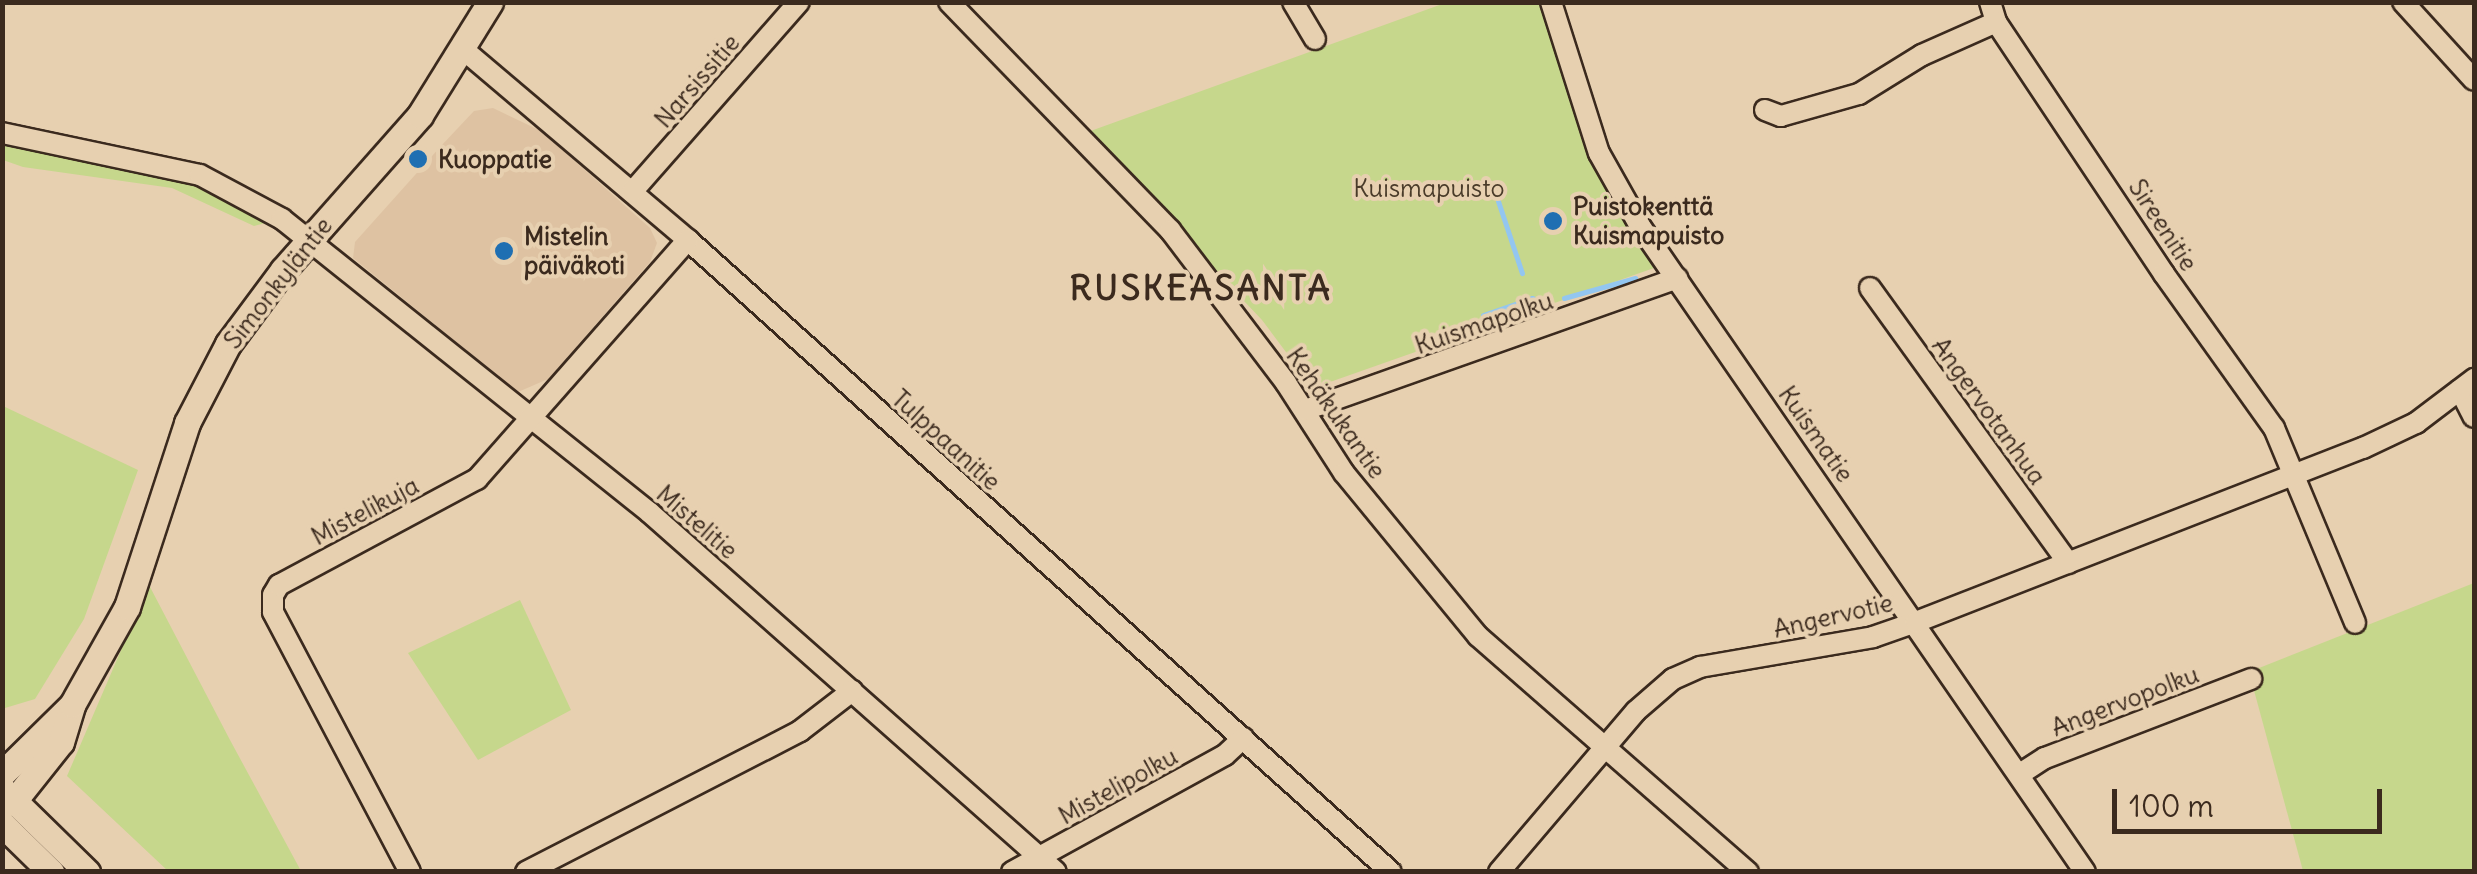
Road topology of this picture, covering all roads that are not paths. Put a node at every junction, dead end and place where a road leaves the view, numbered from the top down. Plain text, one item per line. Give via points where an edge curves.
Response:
1 (490, 2) edge
2 (800, 2) edge
3 (949, 2) edge
4 (1292, 2) edge
5 (1551, 2) edge
6 (2403, 2) edge
7 (1993, 12) edge
8 (1315, 39) dead end
9 (464, 50) junction
10 (2474, 80) edge
11 (1765, 110) dead end
12 (2, 134) edge
13 (632, 192) junction
14 (308, 240) junction
15 (688, 240) junction
16 (1677, 278) junction
17 (1870, 288) dead end
18 (2467, 384) edge
19 (1305, 410) junction
20 (2474, 416) edge
21 (534, 418) junction
22 (2298, 473) junction
23 (2068, 563) junction
24 (1916, 622) junction
25 (2355, 624) dead end
26 (2250, 679) dead end
27 (852, 691) junction
28 (72, 705) junction
29 (1243, 738) junction
30 (1604, 749) junction
31 (2, 774) edge
32 (2020, 774) junction
33 (5, 805) edge
34 (1039, 857) junction
35 (51, 872) edge
36 (87, 872) edge
37 (410, 872) edge
38 (526, 872) edge
39 (1012, 872) edge
40 (1056, 872) edge
41 (1391, 872) edge
42 (1500, 872) edge
43 (1748, 872) edge
44 (2086, 872) edge

1 - 9 main road, Simonkyläntie
2 - 13 street, Narsissitie
3 - 19 street, Kehäkukantie via 1170,230
4 - 8 street
5 - 16 street, Kuismatie via 1599,153
6 - 10 street
7 - 11 street via 1859,94 1782,116
7 - 22 street, Sireenitie
9 - 13 street, Tulppaanitie
9 - 14 main road, Simonkyläntie via 420,115
12 - 14 street via 200,175
13 - 15 street, Tulppaanitie
14 - 21 street, Mistelitie
14 - 28 main road, Simonkyläntie via 250,311 206,383 168,475 127,607
15 - 21 street, Mistelikuja
15 - 29 street, Tulppaanitie
16 - 19 street, Kuismapolku
16 - 24 street, Kuismatie
17 - 23 street, Angervotanhua
18 - 20 street
18 - 22 street, Angervotie via 2406,428
19 - 30 street, Kehäkukantie via 1344,473 1478,636
21 - 27 street, Mistelitie
21 - 37 street, Mistelikuja via 477,479 279,585 272,595 273,612
22 - 23 street, Angervotie
22 - 25 street
23 - 24 street, Angervotie
24 - 30 street, Angervotie via 1873,637 1700,668 1673,680
24 - 32 street, Kuismatie
26 - 32 street, Angervopolku via 2045,758
27 - 34 street, Mistelitie
27 - 38 street via 800,730
28 - 31 main road, Simonkyläntie
28 - 33 main road, Simonkyläntie via 61,742
29 - 34 street, Mistelipolku via 1224,755
29 - 41 street, Tulppaanitie
30 - 42 street, Angervotie
30 - 43 street, Kehäkukantie
32 - 44 street, Kuismatie
33 - 35 main road
33 - 36 main road
34 - 39 street, Mistelipolku
34 - 40 street, Mistelitie

